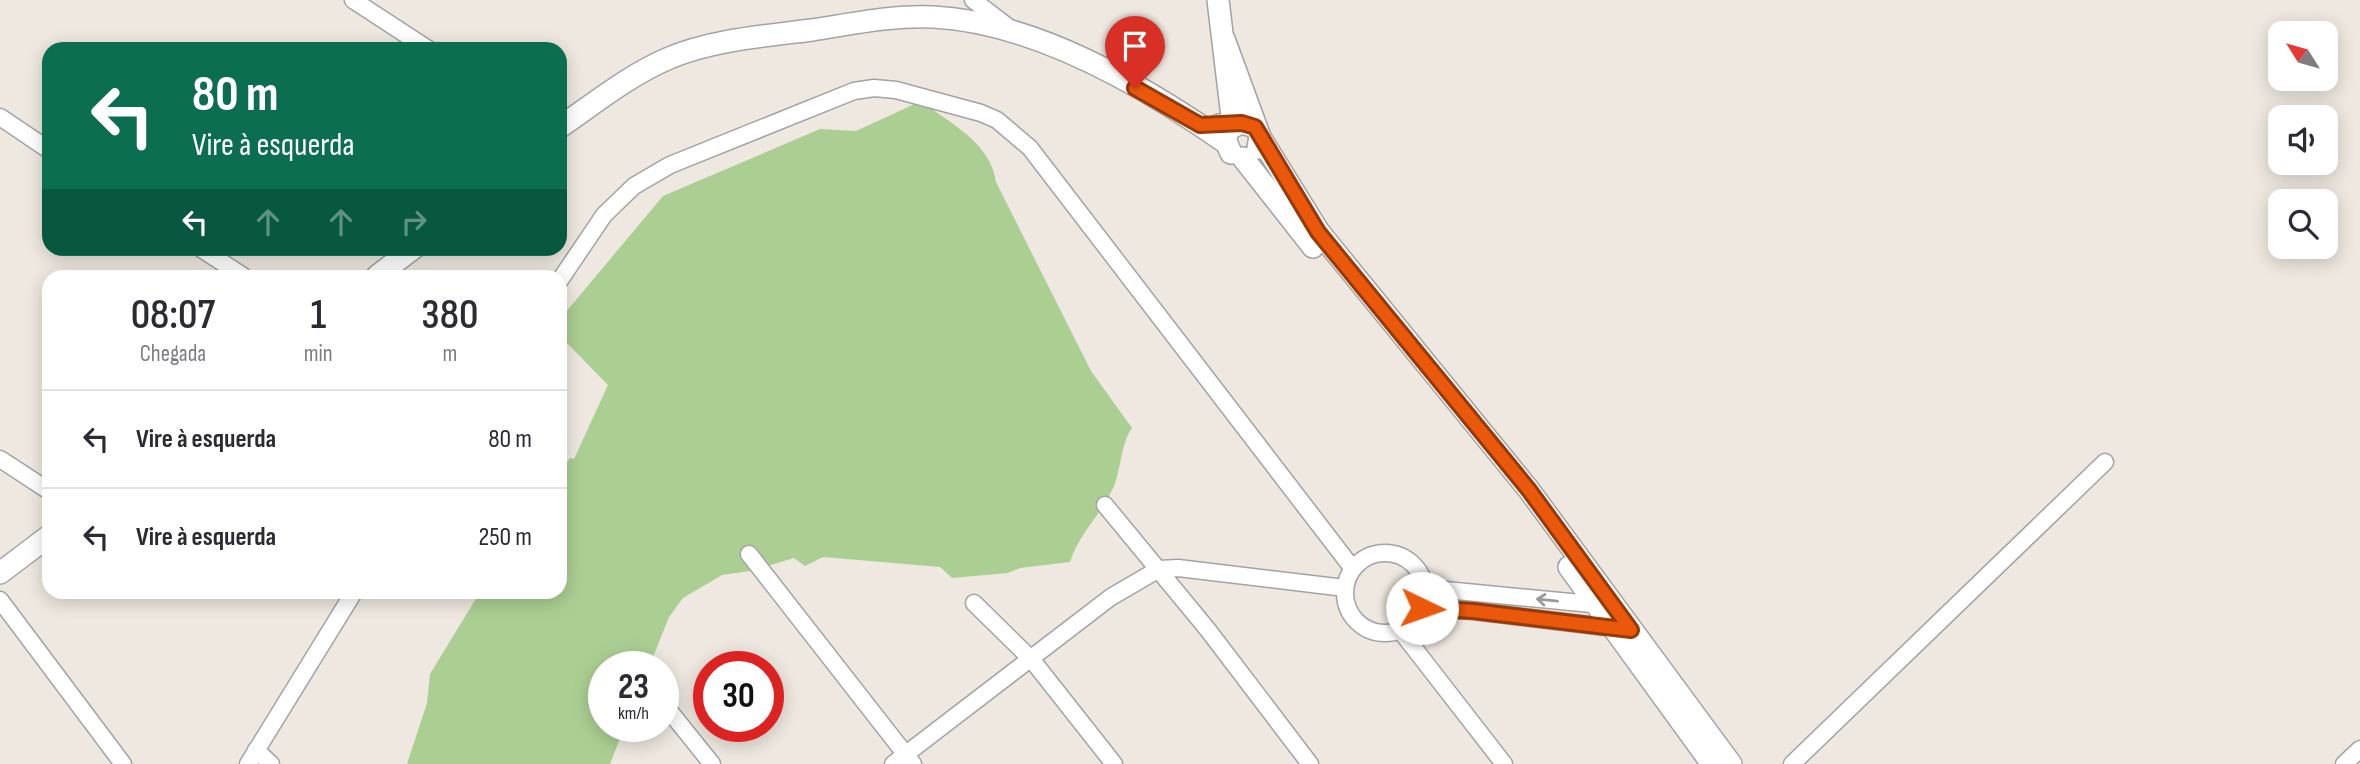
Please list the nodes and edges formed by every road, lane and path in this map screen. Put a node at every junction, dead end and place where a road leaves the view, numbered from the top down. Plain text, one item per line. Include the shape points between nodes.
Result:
1 (354, 0) edge
2 (973, 0) edge
3 (1218, 0) edge
4 (1013, 30) junction
5 (1224, 39) junction
6 (417, 42) edge
7 (0, 117) edge
8 (567, 122) edge
9 (1257, 132) junction
10 (1229, 134) junction
11 (42, 145) edge
12 (1243, 158) junction
13 (212, 256) edge
14 (403, 256) edge
15 (234, 270) edge
16 (385, 270) edge
17 (567, 270) edge
18 (0, 459) edge
19 (2105, 462) dead end
20 (42, 486) edge
21 (1105, 505) dead end
22 (42, 541) edge
23 (749, 554) dead end
24 (1159, 569) junction
25 (1353, 569) junction
26 (0, 573) edge
27 (1345, 588) junction
28 (1425, 588) junction
29 (1476, 592) junction
30 (350, 599) edge
31 (0, 600) edge
32 (974, 603) dead end
33 (1605, 606) junction
34 (1422, 608) junction
35 (1473, 611) junction
36 (1621, 629) junction
37 (1401, 631) junction
38 (1032, 660) junction
39 (679, 723) edge
40 (2360, 749) edge
41 (252, 757) edge
42 (904, 761) edge
43 (123, 764) edge
44 (271, 764) edge
45 (712, 764) edge
46 (1114, 764) edge
47 (1310, 764) edge
48 (1504, 764) edge
49 (1712, 764) edge
50 (1731, 764) edge
51 (1792, 764) edge
52 (2344, 764) edge

1 - 6 street
2 - 4 street
3 - 5 street
4 - 8 street via 953,18 907,17 691,51 638,73
4 - 10 street via 1086,60 1200,125
5 - 9 street
5 - 10 street
7 - 11 street
9 - 10 street via 1246,123
9 - 12 street via 1256,151
9 - 33 street via 1318,232 1529,490
10 - 12 street via 1232,154
12 - 33 street
13 - 15 street
14 - 16 street
17 - 25 street via 604,215 634,186 670,165 824,101 874,88 981,113 997,120 1030,148
18 - 20 street
19 - 51 street
21 - 24 street
22 - 26 street
23 - 42 street
24 - 27 street
24 - 38 street via 1111,597
24 - 47 street
25 - 27 street
25 - 28 street via 1380,553 1401,556 1417,569
27 - 37 street via 1348,609 1361,625 1380,633
28 - 29 street
28 - 34 street
33 -> 29 street
29 - 35 street
30 - 41 street
31 - 43 street
32 - 38 street
33 - 36 street
34 - 35 street
34 - 37 street
35 - 36 street
36 - 49 street
36 - 50 street
37 - 48 street
38 - 42 street
38 - 46 street
39 - 45 street
40 - 52 street
41 - 44 street

